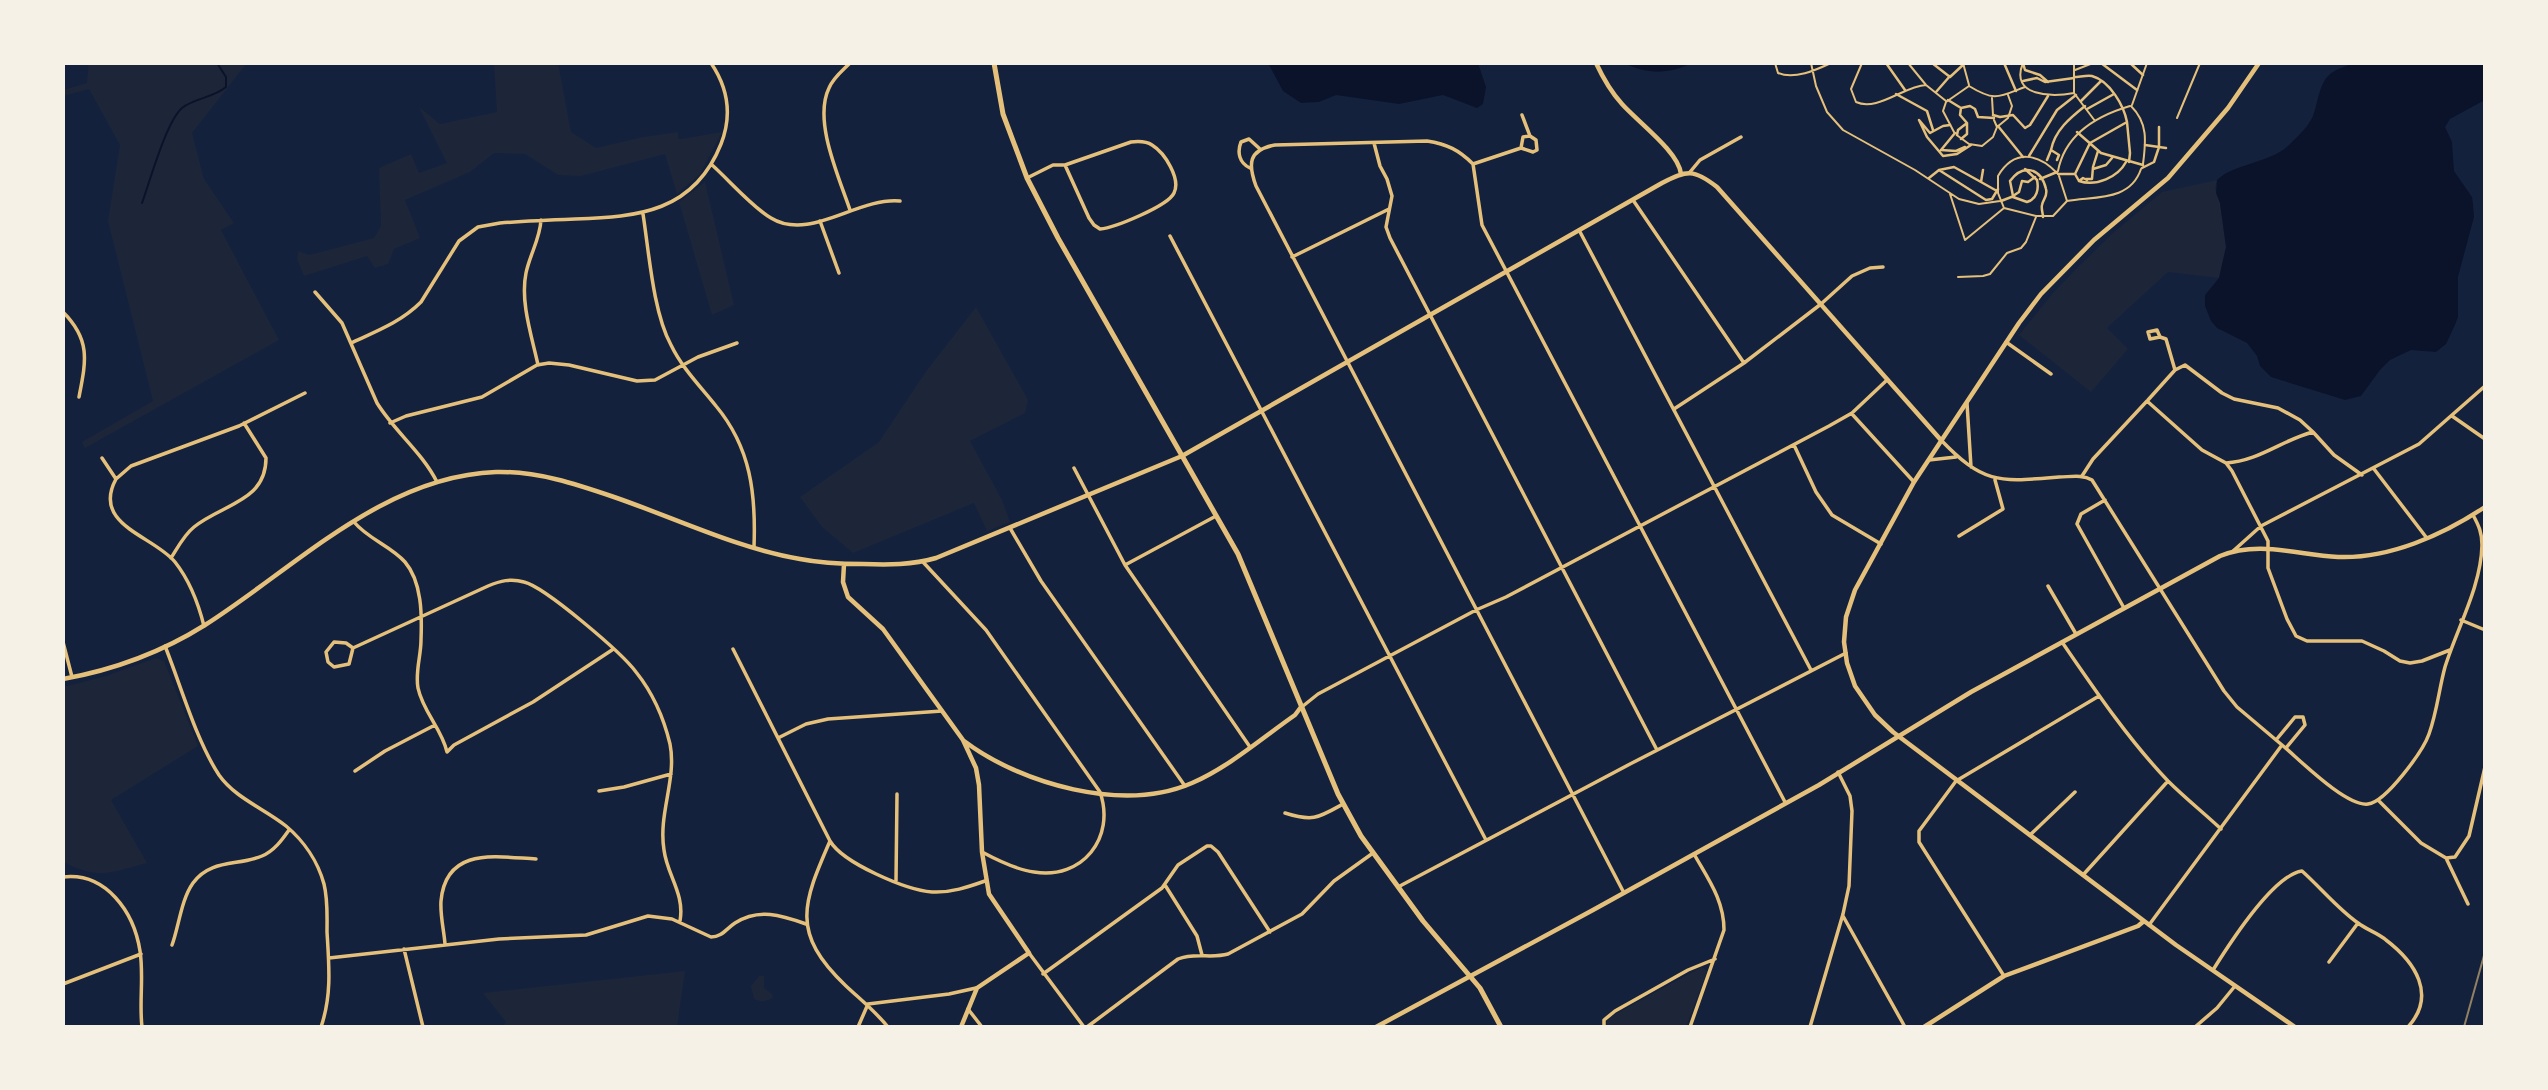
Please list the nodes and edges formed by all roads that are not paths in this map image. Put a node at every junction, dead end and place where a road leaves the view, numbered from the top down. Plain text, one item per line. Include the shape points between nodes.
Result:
1 (711, 63) edge
2 (850, 63) edge
3 (994, 63) edge
4 (1596, 63) edge
5 (1775, 63) edge
6 (1811, 63) edge
7 (1831, 63) edge
8 (1862, 63) edge
9 (1886, 63) edge
10 (1908, 63) edge
11 (1932, 63) edge
12 (1964, 63) edge
13 (2004, 63) edge
14 (2023, 63) edge
15 (2074, 63) edge
16 (2093, 63) edge
17 (2101, 63) edge
18 (2130, 63) edge
19 (2147, 63) edge
20 (2200, 63) edge
21 (2259, 63) edge
22 (1812, 71) junction
23 (2074, 71) junction
24 (2143, 75) junction
25 (1950, 77) junction
26 (2074, 77) junction
27 (2023, 82) junction
28 (2048, 82) junction
29 (2101, 82) junction
30 (1926, 85) junction
31 (1969, 86) junction
32 (2026, 87) junction
33 (1905, 90) junction
34 (2017, 90) junction
35 (2137, 90) junction
36 (1936, 92) junction
37 (1896, 94) junction
38 (2075, 94) junction
39 (2113, 94) junction
40 (2008, 95) junction
41 (2048, 96) junction
42 (1993, 98) junction
43 (1947, 101) junction
44 (2081, 101) junction
45 (2131, 106) junction
46 (2086, 107) junction
47 (1961, 108) junction
48 (2124, 108) junction
49 (1522, 115) dead end
50 (2009, 115) junction
51 (1994, 116) junction
52 (2177, 118) dead end
53 (2095, 121) junction
54 (2127, 122) junction
55 (1967, 123) junction
56 (1950, 125) junction
57 (1998, 127) junction
58 (2159, 127) dead end
59 (1934, 131) junction
60 (2077, 132) junction
61 (1956, 134) junction
62 (1530, 136) junction
63 (1741, 137) dead end
64 (1961, 139) junction
65 (1374, 143) junction
66 (2090, 143) junction
67 (1971, 144) junction
68 (2145, 145) junction
69 (2159, 147) junction
70 (1521, 148) junction
71 (2166, 148) dead end
72 (1260, 149) junction
73 (2052, 150) junction
74 (2098, 151) junction
75 (2029, 156) junction
76 (2023, 157) junction
77 (2112, 158) junction
78 (2046, 160) junction
79 (2059, 160) junction
80 (2127, 162) junction
81 (711, 164) junction
82 (1473, 164) junction
83 (1065, 165) junction
84 (1250, 167) junction
85 (2142, 167) junction
86 (2025, 169) junction
87 (2093, 169) junction
88 (1939, 170) junction
89 (1983, 170) dead end
90 (1690, 172) junction
91 (2057, 173) junction
92 (1681, 174) junction
93 (2075, 174) junction
94 (2035, 177) junction
95 (1027, 178) junction
96 (1929, 178) junction
97 (2040, 179) junction
98 (2087, 181) junction
99 (1981, 182) junction
100 (1997, 190) junction
101 (2020, 192) junction
102 (1949, 194) junction
103 (2013, 197) junction
104 (1633, 200) junction
105 (900, 201) dead end
106 (2001, 201) junction
107 (2067, 201) junction
108 (2004, 208) junction
109 (1389, 209) junction
110 (850, 210) junction
111 (643, 213) junction
112 (2036, 216) junction
113 (2043, 217) junction
114 (541, 220) junction
115 (820, 221) junction
116 (1579, 230) junction
117 (1170, 236) dead end
118 (1292, 257) junction
119 (1883, 267) dead end
120 (1506, 271) junction
121 (839, 273) dead end
122 (1958, 276) dead end
123 (315, 292) dead end
124 (1821, 304) junction
125 (63, 312) edge
126 (1430, 315) junction
127 (2160, 337) dead end
128 (2006, 342) junction
129 (351, 343) junction
130 (737, 343) dead end
131 (1347, 362) junction
132 (1744, 363) junction
133 (538, 365) junction
134 (683, 365) junction
135 (2175, 370) junction
136 (2051, 374) dead end
137 (1888, 379) junction
138 (2485, 386) edge
139 (305, 393) dead end
140 (79, 397) dead end
141 (2147, 401) junction
142 (1967, 402) junction
143 (1262, 410) junction
144 (1674, 410) junction
145 (1852, 413) junction
146 (2452, 416) junction
147 (244, 423) junction
148 (390, 423) junction
149 (2313, 432) junction
150 (1940, 439) junction
151 (2485, 439) edge
152 (1794, 444) junction
153 (1182, 456) junction
154 (1958, 457) junction
155 (103, 458) dead end
156 (1927, 461) junction
157 (2226, 463) junction
158 (1971, 467) junction
159 (1074, 468) dead end
160 (2374, 469) junction
161 (2362, 475) junction
162 (2082, 477) junction
163 (116, 479) junction
164 (1995, 479) junction
165 (438, 482) junction
166 (1914, 482) junction
167 (1715, 486) junction
168 (1086, 495) junction
169 (2105, 500) junction
170 (2485, 508) edge
171 (2473, 515) junction
172 (1217, 516) junction
173 (354, 522) junction
174 (1640, 526) junction
175 (2261, 526) junction
176 (1010, 528) junction
177 (1959, 536) dead end
178 (2426, 537) junction
179 (1881, 544) junction
180 (754, 548) junction
181 (2269, 549) junction
182 (2232, 552) junction
183 (171, 558) junction
184 (923, 562) junction
185 (844, 564) junction
186 (1125, 565) junction
187 (1562, 567) junction
188 (2048, 586) dead end
189 (2160, 588) junction
190 (2124, 608) junction
191 (1476, 610) junction
192 (420, 617) junction
193 (2461, 620) junction
194 (204, 625) junction
195 (2485, 631) edge
196 (2076, 634) junction
197 (63, 642) edge
198 (2062, 642) junction
199 (165, 646) junction
200 (353, 649) junction
201 (613, 649) junction
202 (733, 649) dead end
203 (2450, 650) junction
204 (1846, 653) junction
205 (1391, 657) junction
206 (1811, 670) junction
207 (72, 677) junction
208 (63, 679) edge
209 (2099, 696) junction
210 (1301, 707) junction
211 (1736, 709) junction
212 (942, 711) junction
213 (436, 725) junction
214 (1898, 736) junction
215 (778, 738) junction
216 (964, 740) junction
217 (2276, 740) junction
218 (2284, 746) junction
219 (1250, 747) junction
220 (1657, 750) junction
221 (2485, 767) edge
222 (355, 771) dead end
223 (1838, 772) junction
224 (671, 775) junction
225 (1956, 781) junction
226 (2168, 781) junction
227 (1185, 786) junction
228 (599, 791) dead end
229 (1100, 792) junction
230 (2075, 792) dead end
231 (897, 794) dead end
232 (1573, 794) junction
233 (2379, 801) junction
234 (1785, 802) junction
235 (1343, 804) junction
236 (1285, 813) dead end
237 (290, 829) junction
238 (2221, 829) junction
239 (2030, 835) junction
240 (1486, 840) junction
241 (830, 841) junction
242 (982, 852) junction
243 (1373, 853) junction
244 (1693, 853) junction
245 (2446, 858) junction
246 (536, 859) dead end
247 (2083, 875) junction
248 (63, 877) edge
249 (897, 881) junction
250 (985, 881) junction
251 (1165, 885) junction
252 (1398, 887) junction
253 (1624, 893) junction
254 (2468, 904) dead end
255 (1843, 916) junction
256 (2144, 920) junction
257 (680, 921) junction
258 (806, 923) junction
259 (2358, 923) junction
260 (2149, 925) junction
261 (1270, 932) junction
262 (445, 944) junction
263 (172, 945) dead end
264 (404, 950) junction
265 (1029, 953) junction
266 (141, 954) junction
267 (1202, 955) junction
268 (329, 958) junction
269 (1715, 959) junction
270 (2329, 962) dead end
271 (2213, 970) junction
272 (1043, 974) junction
273 (1471, 976) junction
274 (2004, 976) junction
275 (63, 984) edge
276 (2235, 986) junction
277 (977, 988) junction
278 (868, 1004) junction
279 (968, 1009) junction
280 (142, 1027) edge
281 (321, 1027) edge
282 (423, 1027) edge
283 (858, 1027) edge
284 (888, 1027) edge
285 (961, 1027) edge
286 (982, 1027) edge
287 (1085, 1027) edge
288 (1377, 1027) edge
289 (1502, 1027) edge
290 (1604, 1027) edge
291 (1690, 1027) edge
292 (1810, 1027) edge
293 (1905, 1027) edge
294 (1924, 1027) edge
295 (2195, 1027) edge
296 (2295, 1027) edge
297 (2408, 1027) edge

1 - 81 street via 724,89 727,119
2 - 110 street via 829,88 824,116
3 - 95 highway via 1003,114
4 - 92 street via 1622,104 1677,159
5 - 22 lane via 1778,73 1786,76
6 - 22 lane
7 - 22 lane
8 - 37 lane via 1851,89 1856,102 1867,104
9 - 33 street
10 - 30 lane
11 - 25 street
12 - 25 street
12 - 31 lane
13 - 34 street
14 - 27 lane
14 - 28 street via 2025,70
15 - 23 lane
16 - 23 lane
17 - 35 street
18 - 24 street
19 - 24 lane
20 - 52 lane
21 - 128 street via 2176,169 2081,252 2041,294
22 - 96 lane via 1828,112 1843,131
23 - 26 lane
24 - 35 lane
25 - 36 street
26 - 28 street
26 - 29 street via 2092,76
26 - 38 lane
27 - 28 street via 2037,78
27 - 32 lane
29 - 39 street
29 - 44 street
30 - 33 lane
30 - 36 lane
31 - 42 lane
31 - 43 lane
32 - 34 lane
32 - 41 lane
33 - 37 lane
34 - 40 lane
35 - 45 lane
36 - 43 lane
37 - 59 street via 1927,111
38 - 41 lane
38 - 44 lane
38 - 75 street via 2057,110
39 - 46 street
39 - 48 street
40 - 42 lane
40 - 50 lane
41 - 50 street via 2025,128
42 - 51 lane
43 - 47 street
43 - 56 lane via 1943,111
44 - 46 lane
45 - 48 lane
45 - 68 lane via 2142,119
46 - 53 lane
46 - 73 street via 2058,131
47 - 51 street via 1970,106 1978,117
47 - 55 street via 1960,115
48 - 53 lane
48 - 54 street
49 - 62 street
50 - 51 street
50 - 57 lane
51 - 57 lane
53 - 60 lane
54 - 66 street
54 - 80 street
55 - 61 street
55 - 64 street via 1967,134
56 - 59 street
56 - 61 lane
57 - 67 lane via 1989,142
57 - 76 street
58 - 69 street
59 - 67 street via 1927,132 1919,120 1927,137 1943,156 1957,154
60 - 66 street
60 - 79 lane
61 - 64 lane
61 - 67 street via 1941,150 1955,151
62 - 70 street via 1523,136
62 - 70 street via 1536,140 1537,150
63 - 90 street via 1700,160
64 - 67 lane
65 - 72 street
65 - 82 street via 1444,143
65 - 109 street via 1390,189
66 - 74 street
66 - 93 street
68 - 69 street
68 - 85 lane
69 - 71 street
69 - 85 street via 2154,162
70 - 82 street
72 - 84 street
72 - 84 street via 1249,139 1241,142 1240,158
73 - 78 street
73 - 79 street
74 - 77 street
74 - 87 street
75 - 76 lane
75 - 78 lane
76 - 100 lane via 2001,171
77 - 80 street
77 - 87 street
78 - 79 lane
78 - 91 lane
79 - 91 lane
80 - 85 street
80 - 98 street via 2111,178
81 - 111 street via 680,197
81 - 115 street via 771,219 792,226
82 - 120 street via 1482,225
83 - 83 street via 1131,142 1146,143 1165,159 1175,189 1169,200 1157,207 1100,229 1089,218
83 - 95 street
84 - 118 street
85 - 107 lane via 2136,179 2113,195
86 - 94 street
86 - 97 street via 2037,172
86 - 101 street via 2010,181 2013,196
87 - 98 street
88 - 96 street
88 - 99 street via 1954,167
88 - 100 street via 1986,200
89 - 99 street
90 - 92 street
90 - 124 street via 1717,187
91 - 93 street
91 - 97 street
91 - 107 lane
92 - 104 street
93 - 98 street via 2079,181
94 - 101 street via 2020,182
94 - 103 street via 2035,198 2027,202
95 - 153 highway
96 - 102 lane
97 - 113 street via 2046,190
99 - 100 street
100 - 106 lane
101 - 103 street
102 - 106 lane via 1979,204
102 - 108 lane via 1965,240
103 - 106 street
104 - 116 street
104 - 132 street
105 - 110 street via 872,202
106 - 108 lane
107 - 113 lane via 2057,214
108 - 112 lane
109 - 118 street
109 - 126 street via 1386,227 1390,238
110 - 115 street
111 - 114 street
111 - 134 street via 664,327
112 - 113 lane
112 - 122 lane via 2026,242 2007,253 1990,274
114 - 129 street via 487,225 470,232 459,241 415,308
114 - 133 street via 526,281
115 - 121 street
116 - 120 street
116 - 144 street
117 - 143 street
118 - 131 street
119 - 124 street via 1852,275
120 - 126 street
120 - 174 street
123 - 129 street via 339,318
124 - 132 street
124 - 137 street
125 - 140 street via 85,348
126 - 131 street
126 - 187 street
127 - 135 street via 2168,344
128 - 136 street
128 - 142 street
129 - 148 street
130 - 134 street
131 - 143 street
131 - 191 street
132 - 144 street
133 - 134 street via 569,365 645,381 664,377
133 - 148 street via 482,397
134 - 180 street via 741,443 754,498
135 - 141 street
135 - 149 street via 2190,367 2222,393 2278,408
137 - 145 street
137 - 150 street
138 - 146 street
139 - 147 street
141 - 157 street via 2202,450
141 - 162 street via 2092,459
142 - 150 street
142 - 158 street
143 - 153 street
143 - 205 street
144 - 167 street
145 - 152 street
145 - 166 street
146 - 151 street
146 - 160 street via 2420,444
147 - 163 street via 131,466
147 - 183 street via 266,458 262,482 246,498 195,526
148 - 165 street
149 - 157 street via 2260,456
149 - 161 street
150 - 154 street
150 - 156 street
152 - 167 street
152 - 179 street via 1832,515
153 - 168 street
153 - 172 highway
154 - 156 street
154 - 158 street
155 - 163 street
156 - 166 street
157 - 175 street
158 - 164 street
159 - 168 street
160 - 161 street
160 - 178 street
161 - 175 street
162 - 164 street
162 - 169 street via 2093,481
163 - 183 street via 111,498 121,523
164 - 177 street via 2003,508
165 - 173 street
165 - 180 street via 498,472 553,478
166 - 179 street
167 - 174 street
167 - 206 street
168 - 176 street
168 - 186 street
169 - 189 street
169 - 190 street via 2081,514 2077,524
170 - 171 street
171 - 178 street
171 - 193 street via 2481,530 2482,547
172 - 186 street
172 - 210 highway via 1247,573
173 - 192 street via 405,562 417,584
173 - 194 street
174 - 187 street
174 - 211 street
175 - 181 street
175 - 182 street
176 - 184 street
176 - 227 street via 1041,581
178 - 181 street via 2390,552 2359,556
179 - 204 street via 1850,602
180 - 185 street
181 - 182 street
181 - 203 street via 2267,568 2299,638 2362,641 2410,663
182 - 189 street
183 - 194 street via 193,590
184 - 185 street
184 - 229 street via 986,630
185 - 212 street via 848,597 883,629
186 - 219 street
187 - 191 street
187 - 220 street
188 - 196 street
189 - 190 street
189 - 217 street via 2224,691
190 - 196 street
191 - 205 street
191 - 232 street
192 - 200 street
192 - 201 street via 500,581 523,581 545,592
192 - 213 street via 418,687
193 - 195 street
193 - 203 street
194 - 199 street
196 - 198 street
197 - 207 street
198 - 209 street
198 - 214 street
199 - 207 street via 124,664
199 - 237 street via 219,776
200 - 200 street via 334,642 326,652 328,662 334,667 349,664
201 - 213 street via 447,752
201 - 224 street via 636,671 651,695 669,741
202 - 215 street
203 - 233 street via 2428,736
204 - 206 street
204 - 214 street via 1864,701
205 - 210 street
205 - 240 street
206 - 211 street
207 - 208 street
209 - 225 street
209 - 226 street
210 - 219 street
210 - 235 highway
211 - 220 street
211 - 234 street
212 - 215 street via 828,719
212 - 216 street
213 - 222 street
214 - 223 street
214 - 225 street
215 - 241 street
216 - 229 street via 985,757 1017,772
216 - 242 street via 979,785
217 - 218 street
217 - 218 street via 2295,717 2303,717 2305,725
218 - 233 street via 2356,803
218 - 238 street
219 - 227 street
220 - 232 street
221 - 245 street via 2469,836 2455,857
223 - 234 street
223 - 255 street via 1852,811 1850,877
224 - 228 street
224 - 257 street via 663,843 681,898
225 - 239 street
225 - 274 street via 1919,831 1919,842
226 - 238 street
226 - 247 street
227 - 229 street via 1144,794
229 - 242 street via 1105,806 1100,841 1069,868 1036,873
230 - 239 street
231 - 249 street
232 - 240 street
232 - 253 street
233 - 245 street via 2421,843
234 - 244 street
235 - 236 street via 1312,819
235 - 243 highway
237 - 263 street via 277,846 261,856 216,866 200,875 187,895
237 - 268 street via 309,851 324,884
238 - 260 street
239 - 247 street
240 - 252 street
241 - 249 street via 870,871
241 - 258 street via 811,886
242 - 250 street
243 - 252 highway
243 - 261 street via 1334,881 1306,911
244 - 253 street
244 - 269 street via 1724,913
245 - 254 street
246 - 262 street via 478,857 451,873 441,898
247 - 256 street
248 - 266 street via 84,877 115,895
249 - 250 street via 930,892 953,891
250 - 265 street via 994,904
251 - 261 street via 1178,864 1209,846 1218,852
251 - 267 street via 1195,931
251 - 272 street
252 - 273 highway via 1439,943
253 - 273 street
255 - 292 street
255 - 293 street
256 - 260 street
256 - 274 street
257 - 258 street via 711,937 759,914
257 - 262 street via 648,916 586,935
258 - 278 street via 833,974
259 - 270 street
259 - 271 street via 2305,873 2297,872 2253,912
259 - 297 street via 2400,952 2418,979 2421,1008
260 - 271 street
261 - 267 street via 1228,954
262 - 264 street
264 - 268 street
264 - 282 street
265 - 272 street
265 - 277 street
266 - 275 street
266 - 280 street
267 - 287 street via 1174,961
268 - 281 street via 329,996
269 - 290 street via 1615,1011 1604,1020
269 - 291 street
271 - 276 street
272 - 287 street
273 - 288 street
273 - 289 highway
274 - 294 street
276 - 295 street
276 - 296 street
277 - 278 street
277 - 279 street
278 - 283 street
278 - 284 street
279 - 285 street
279 - 286 street

